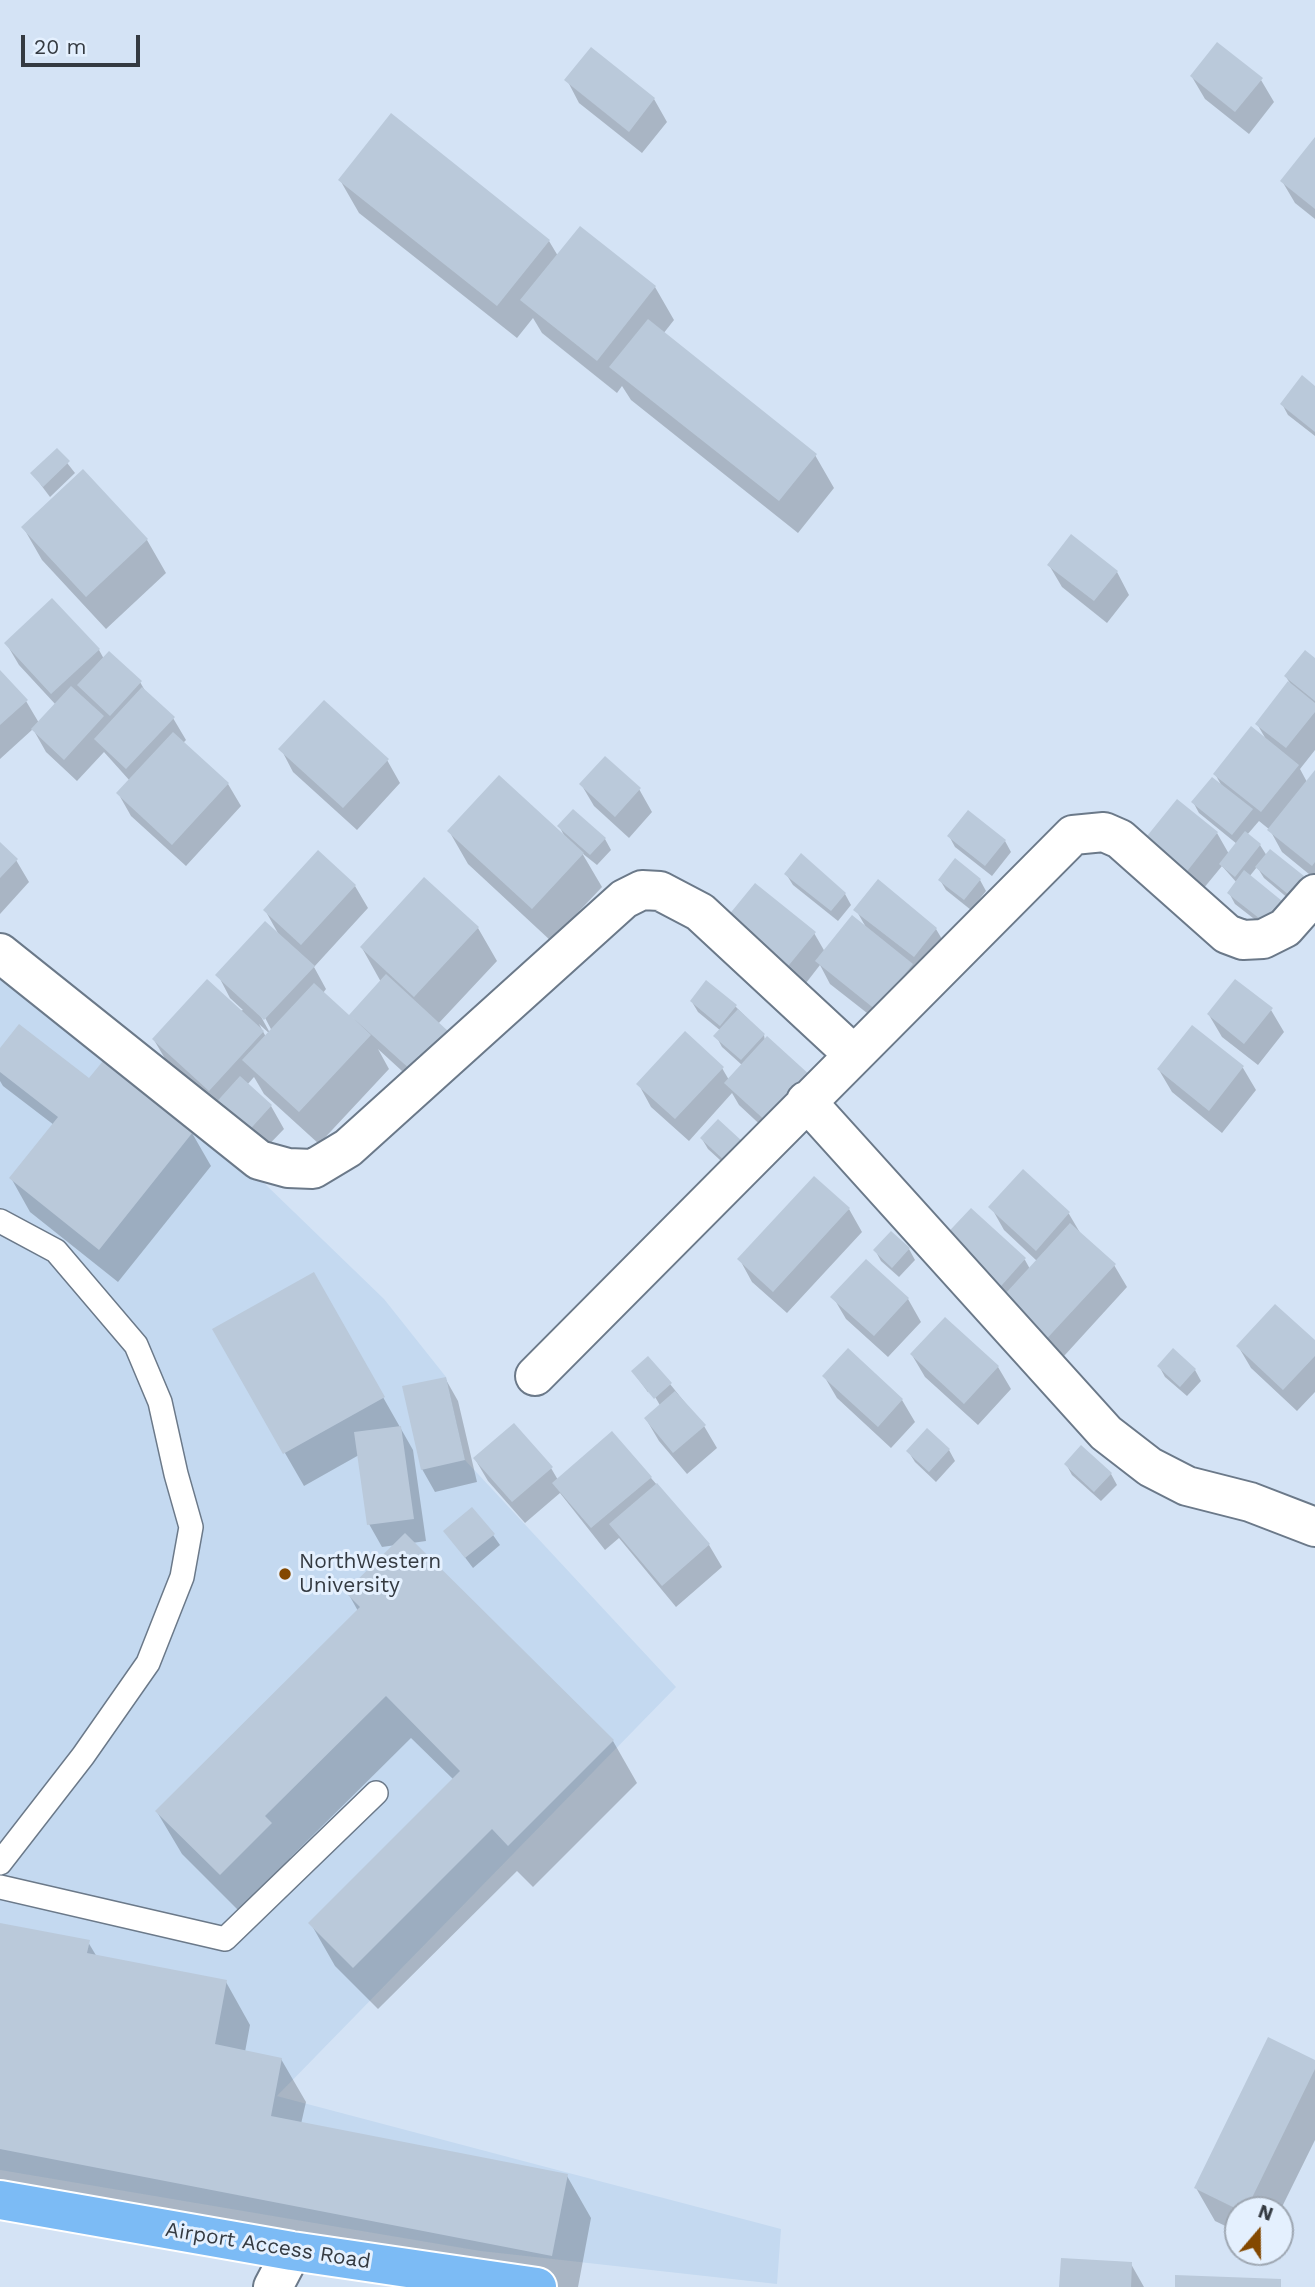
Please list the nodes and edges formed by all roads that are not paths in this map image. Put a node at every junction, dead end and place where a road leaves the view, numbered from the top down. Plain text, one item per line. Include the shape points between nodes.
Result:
1 (1315, 894) edge
2 (0, 953) edge
3 (853, 1054) junction
4 (806, 1101) junction
5 (0, 1222) edge
6 (536, 1376) dead end
7 (1315, 1527) edge
8 (376, 1793) dead end
9 (0, 1863) edge
10 (0, 1887) edge
11 (0, 2200) edge
12 (292, 2251) junction
13 (272, 2287) edge
14 (537, 2287) edge

1 - 3 street via 1285,928 1263,939 1242,940 1227,934 1120,839 1104,832 1073,835
2 - 3 street via 259,1160 288,1168 313,1169 348,1148 624,899 642,890 660,891 700,912
3 - 4 street
4 - 6 street
4 - 7 street via 1105,1433 1150,1467 1187,1486 1250,1502
5 - 9 lane via 56,1251 136,1345 160,1402 191,1527 182,1577 148,1663
8 - 10 lane via 225,1939
11 - 12 main road, Airport Access Road
12 - 13 street
12 - 14 main road, Airport Access Road

